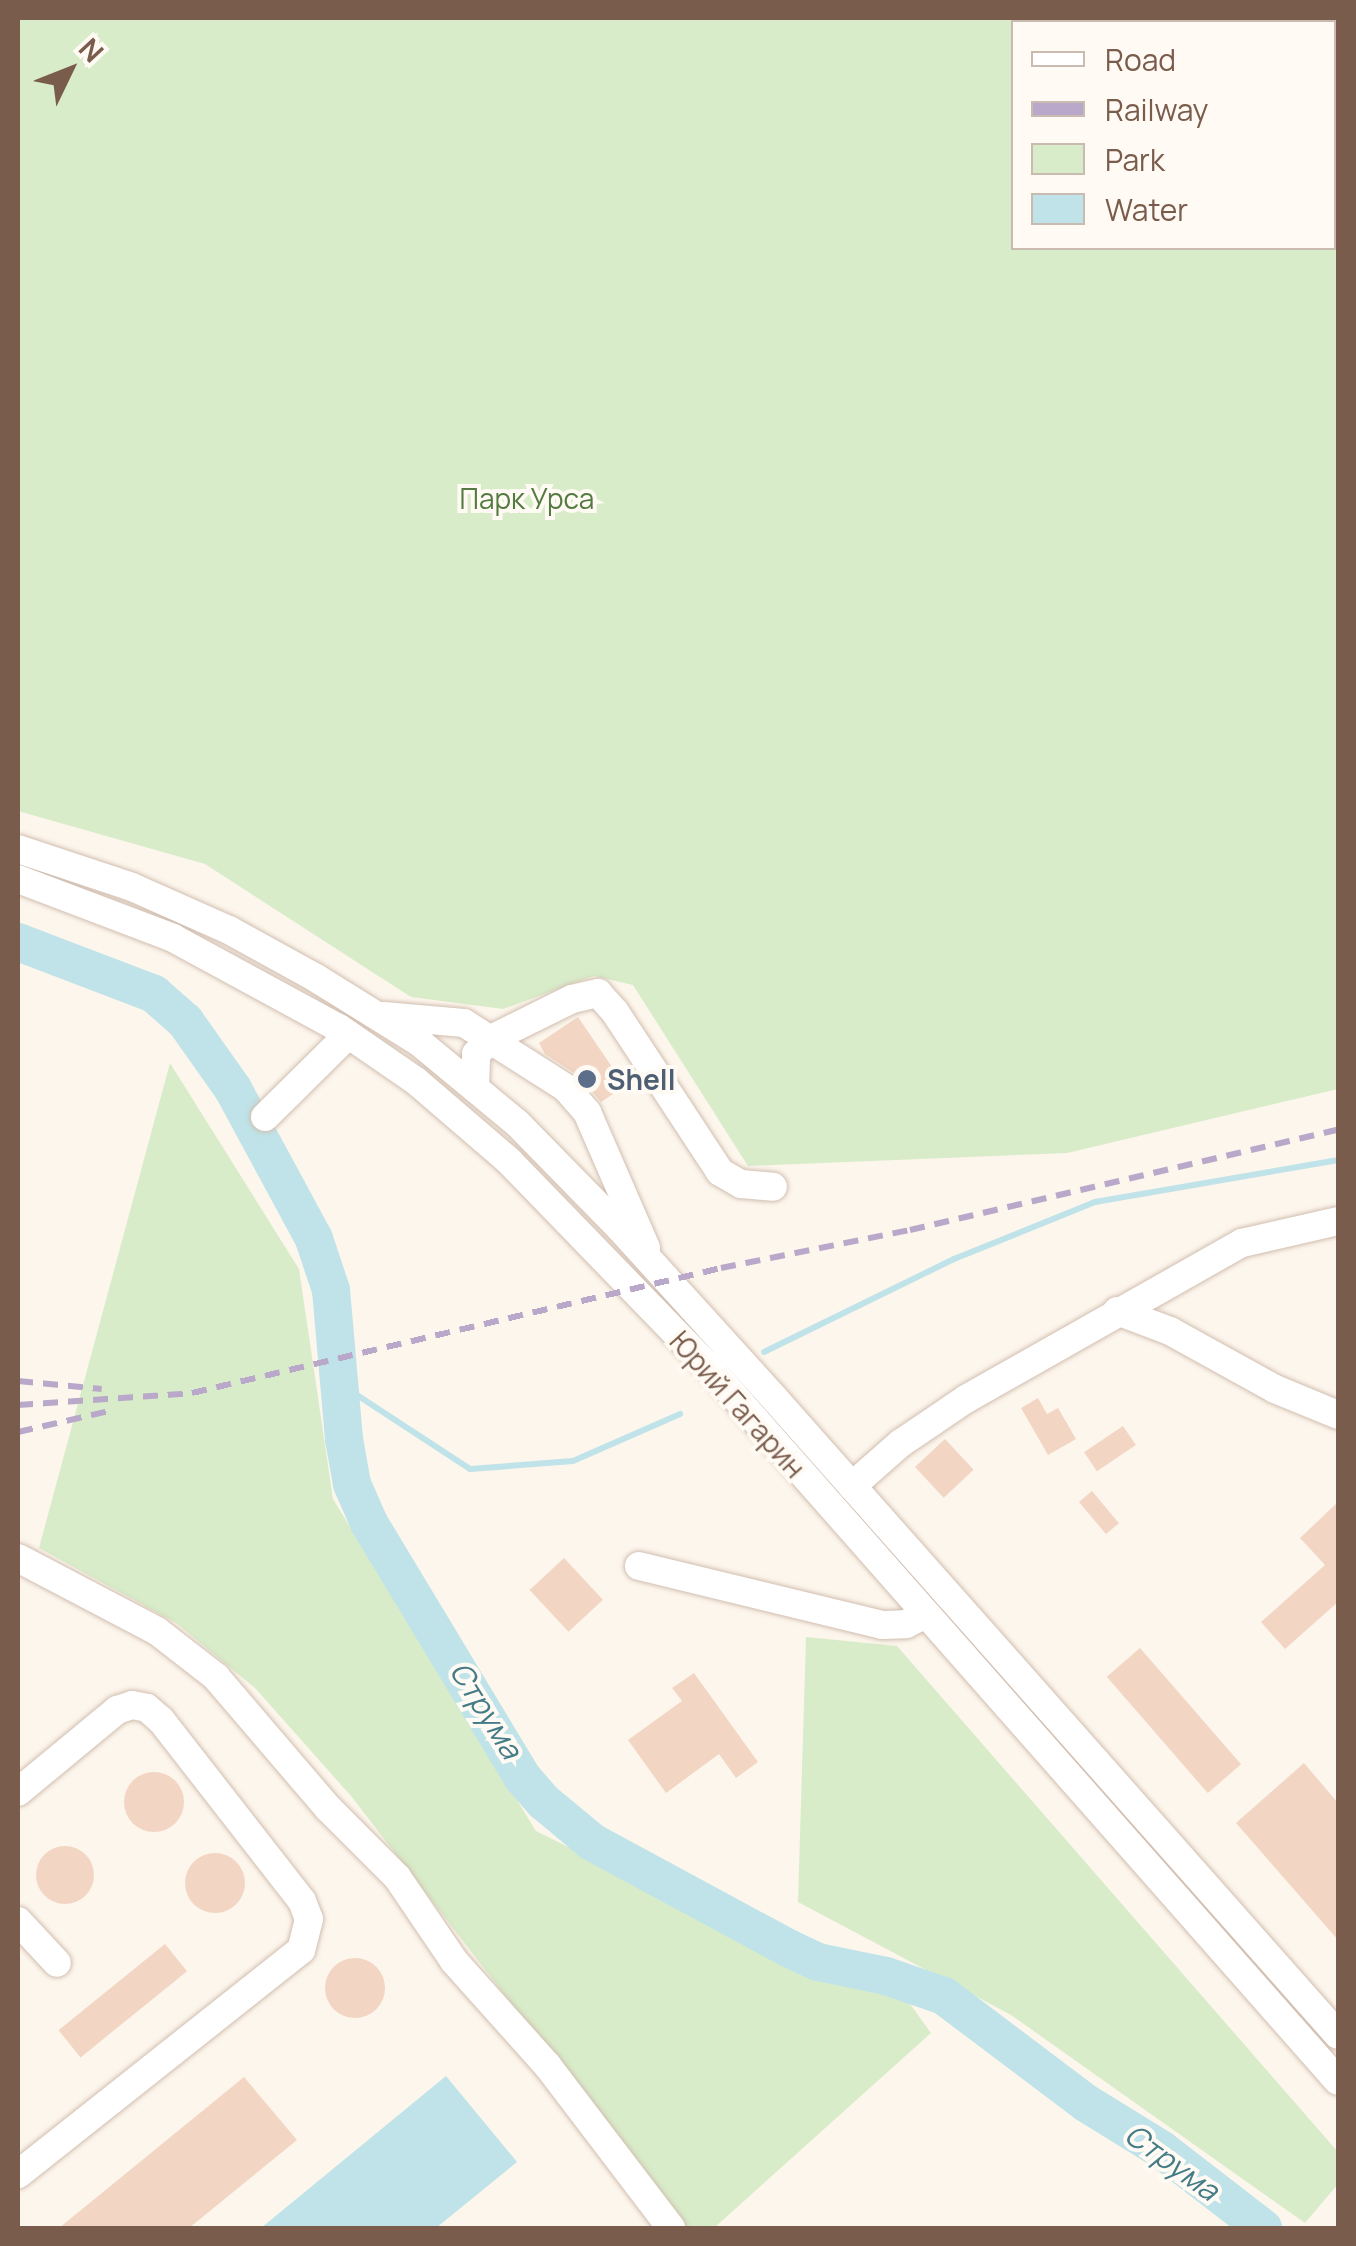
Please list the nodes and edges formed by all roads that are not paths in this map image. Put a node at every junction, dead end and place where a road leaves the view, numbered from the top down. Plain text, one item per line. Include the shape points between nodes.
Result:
1 (18, 850) edge
2 (18, 879) edge
3 (374, 1014) junction
4 (348, 1035) junction
5 (491, 1039) junction
6 (475, 1088) junction
7 (265, 1117) dead end
8 (773, 1187) dead end
9 (1338, 1221) edge
10 (652, 1263) junction
11 (1118, 1312) junction
12 (1338, 1416) edge
13 (852, 1486) junction
14 (18, 1558) edge
15 (638, 1566) dead end
16 (924, 1614) junction
17 (18, 1792) edge
18 (18, 1921) edge
19 (57, 1963) dead end
20 (1337, 2031) edge
21 (1312, 2050) junction
22 (1338, 2081) edge
23 (18, 2174) edge
24 (671, 2228) edge

1 - 3 street, Юрий Гагарин via 132,887 229,930
2 - 4 street, Юрий Гагарин via 173,938
3 - 5 street via 464,1023
3 - 6 street, Юрий Гагарин
4 - 7 street
4 - 16 street, Юрий Гагарин via 416,1081 587,1239 707,1365
5 - 6 street via 476,1054
5 - 8 street via 598,993 720,1172 741,1184
5 - 10 street via 566,1088 587,1112
6 - 10 street, Юрий Гагарин via 517,1122
9 - 11 street via 1242,1243
10 - 13 street, Юрий Гагарин
11 - 12 street via 1170,1331
11 - 13 street via 966,1399
13 - 20 street, Юрий Гагарин
14 - 24 street via 157,1631 216,1677 397,1877 454,1961 547,2065
15 - 16 street via 882,1624 906,1624
16 - 21 street, Юрий Гагарин
17 - 23 street via 117,1710 147,1708 302,1901 309,1919 301,1950
18 - 19 street
20 - 21 street
21 - 22 street, Юрий Гагарин

